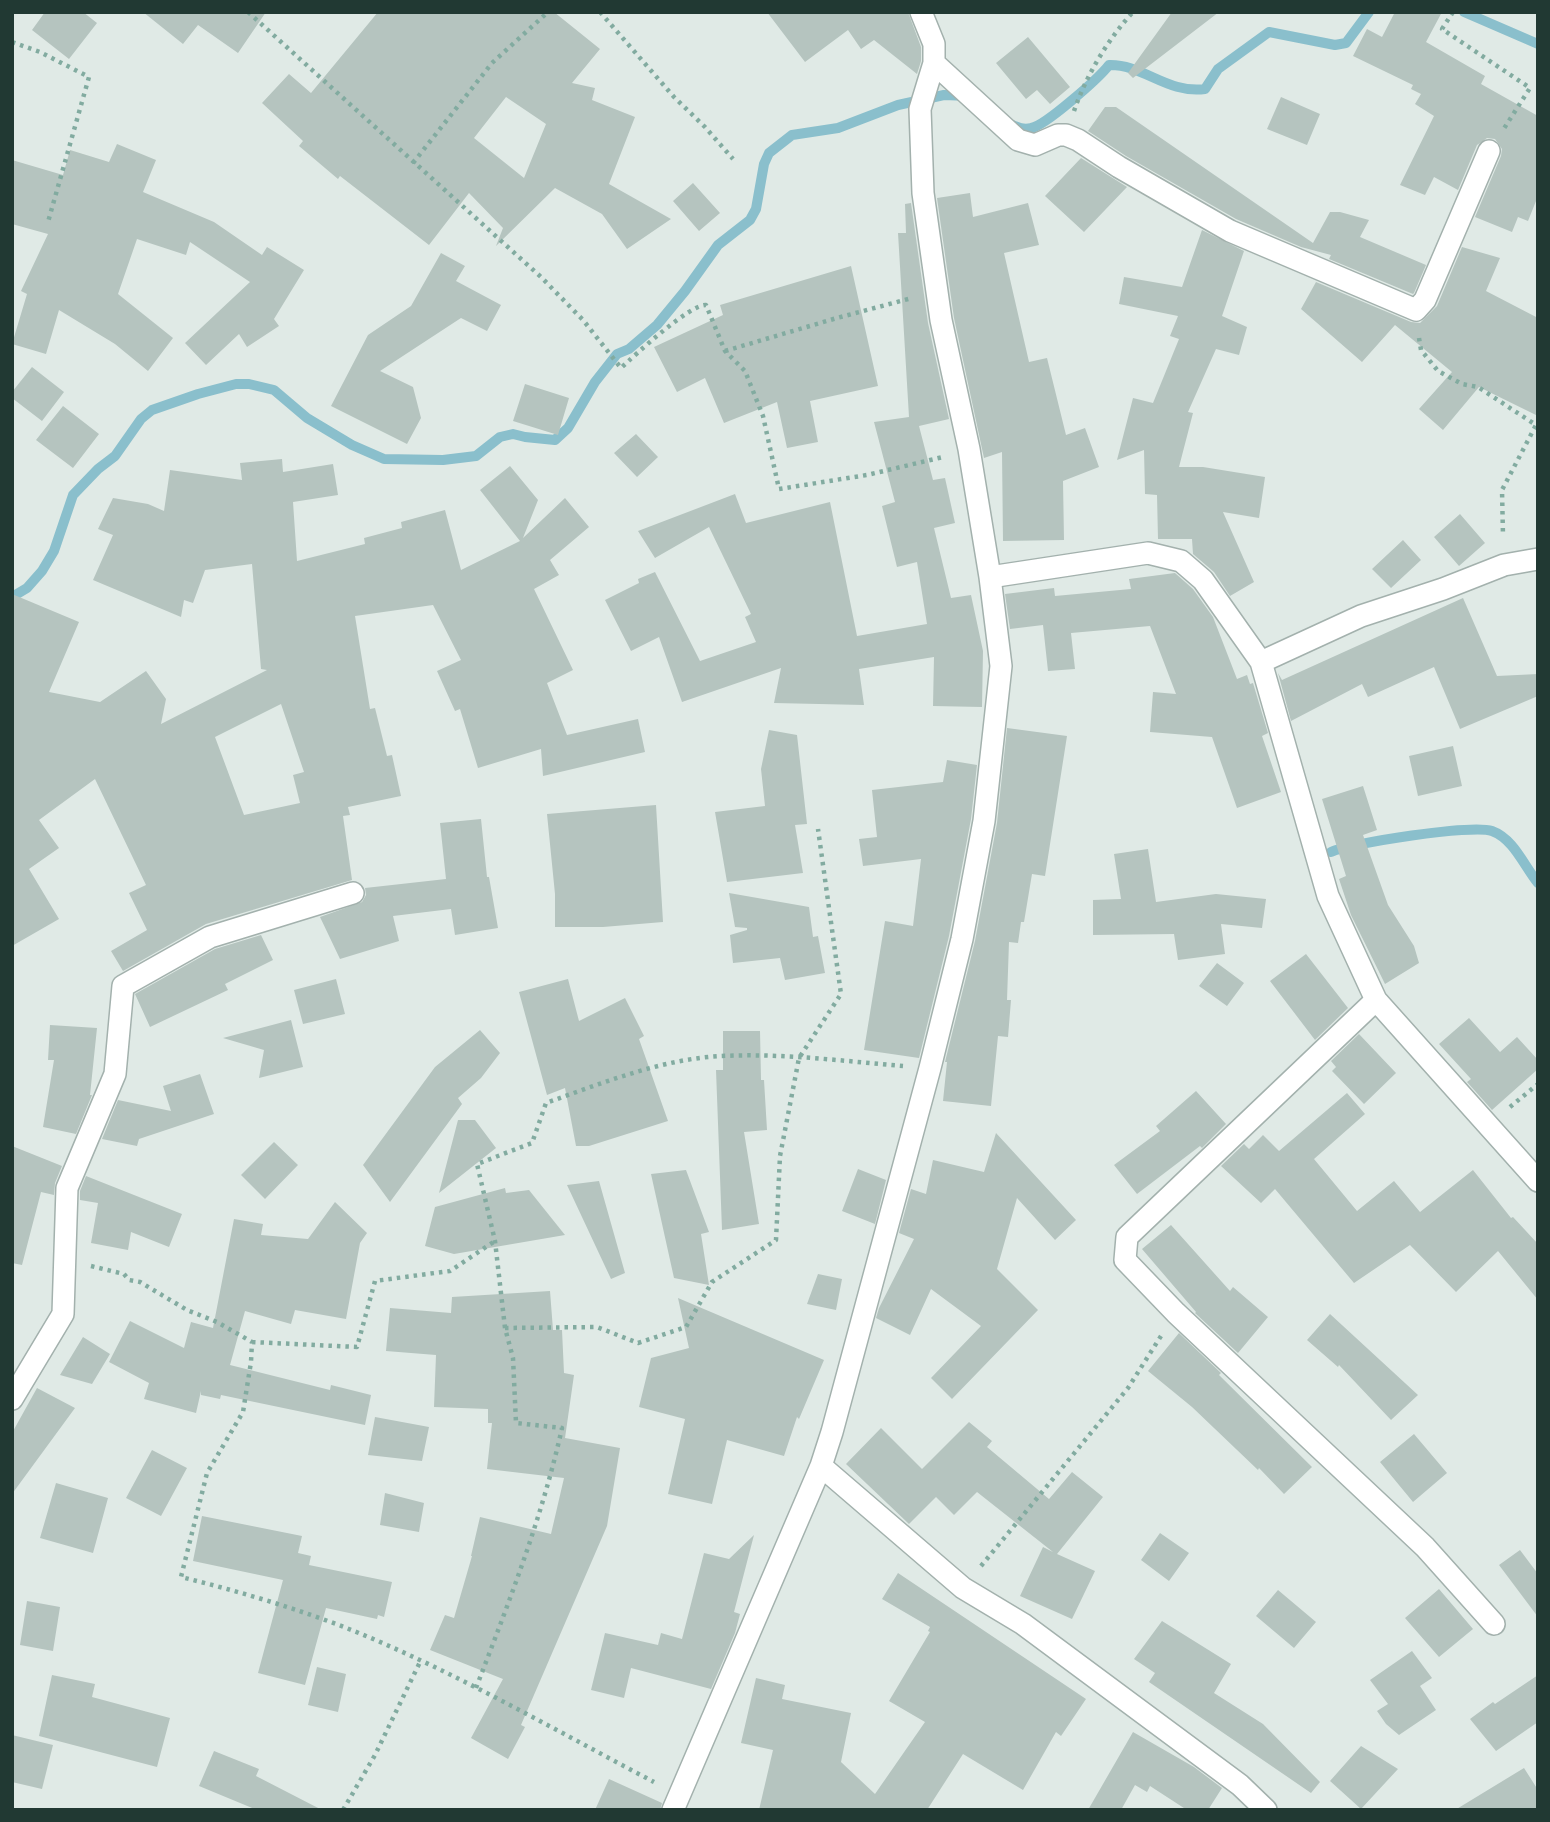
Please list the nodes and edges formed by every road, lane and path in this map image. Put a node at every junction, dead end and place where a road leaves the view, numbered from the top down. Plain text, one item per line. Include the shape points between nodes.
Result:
1 (248, 12) edge
2 (548, 12) edge
3 (600, 12) edge
4 (921, 12) edge
5 (1133, 12) edge
6 (1453, 12) edge
7 (12, 42) edge
8 (934, 63) junction
9 (1066, 135) junction
10 (1489, 151) joint
11 (733, 159) dead end
12 (413, 163) junction
13 (48, 222) dead end
14 (937, 293) junction
15 (1416, 310) junction
16 (726, 351) junction
17 (969, 449) junction
18 (1538, 559) edge
19 (1504, 565) junction
20 (990, 577) junction
21 (1261, 662) junction
22 (818, 830) dead end
23 (353, 893) dead end
24 (1376, 1000) junction
25 (799, 1058) junction
26 (930, 1068) junction
27 (1538, 1084) edge
28 (1487, 1125) junction
29 (1538, 1181) edge
30 (495, 1241) junction
31 (65, 1263) junction
32 (1176, 1313) junction
33 (505, 1328) junction
34 (252, 1342) junction
35 (12, 1399) edge
36 (821, 1466) junction
37 (963, 1588) junction
38 (1494, 1624) dead end
39 (420, 1662) junction
40 (476, 1688) junction
41 (676, 1803) edge
42 (343, 1810) edge
43 (1266, 1810) edge

1 - 12 path
2 - 12 path via 492,64
3 - 11 path
4 - 8 street via 934,44
5 - 9 path via 1117,30 1080,93
6 - 10 path via 1442,29 1530,88
7 - 13 path via 89,77
8 - 9 street via 1018,140 1035,145
8 - 14 street via 920,109 920,150
9 - 15 street via 1230,231
10 - 15 street via 1425,300
12 - 16 path via 541,276 621,368 702,304 709,309
14 - 16 path
14 - 17 street
15 - 19 path via 1421,350 1438,371 1478,387 1536,425 1503,491
16 - 17 path via 745,371 763,416 779,489 867,475
17 - 20 street
18 - 19 street
19 - 21 street via 1361,616
20 - 21 street via 1148,553 1181,561 1203,580
20 - 26 street via 1000,666 985,821
21 - 24 street via 1328,896
22 - 25 path via 841,995
23 - 31 street via 210,937 122,986 115,1074 67,1188
24 - 28 street
24 - 32 street via 1127,1237 1125,1260
25 - 26 path
25 - 30 path via 720,1056 683,1061 546,1102 532,1143 477,1164
25 - 33 path via 780,1156 776,1240 712,1282 686,1327 638,1343 597,1327
26 - 36 street
27 - 28 path
28 - 29 street
30 - 33 path
30 - 34 path via 450,1271 375,1281 357,1347
31 - 34 path via 124,1274
31 - 35 street via 63,1314
32 - 37 path via 1129,1388
32 - 38 street via 1424,1547
33 - 40 path via 513,1358 516,1423 562,1428 549,1485 516,1585
34 - 39 path via 243,1412 207,1473 181,1577 353,1631
36 - 37 street
36 - 41 street
37 - 43 street via 1023,1624
39 - 40 path
39 - 42 path
40 - 41 path

